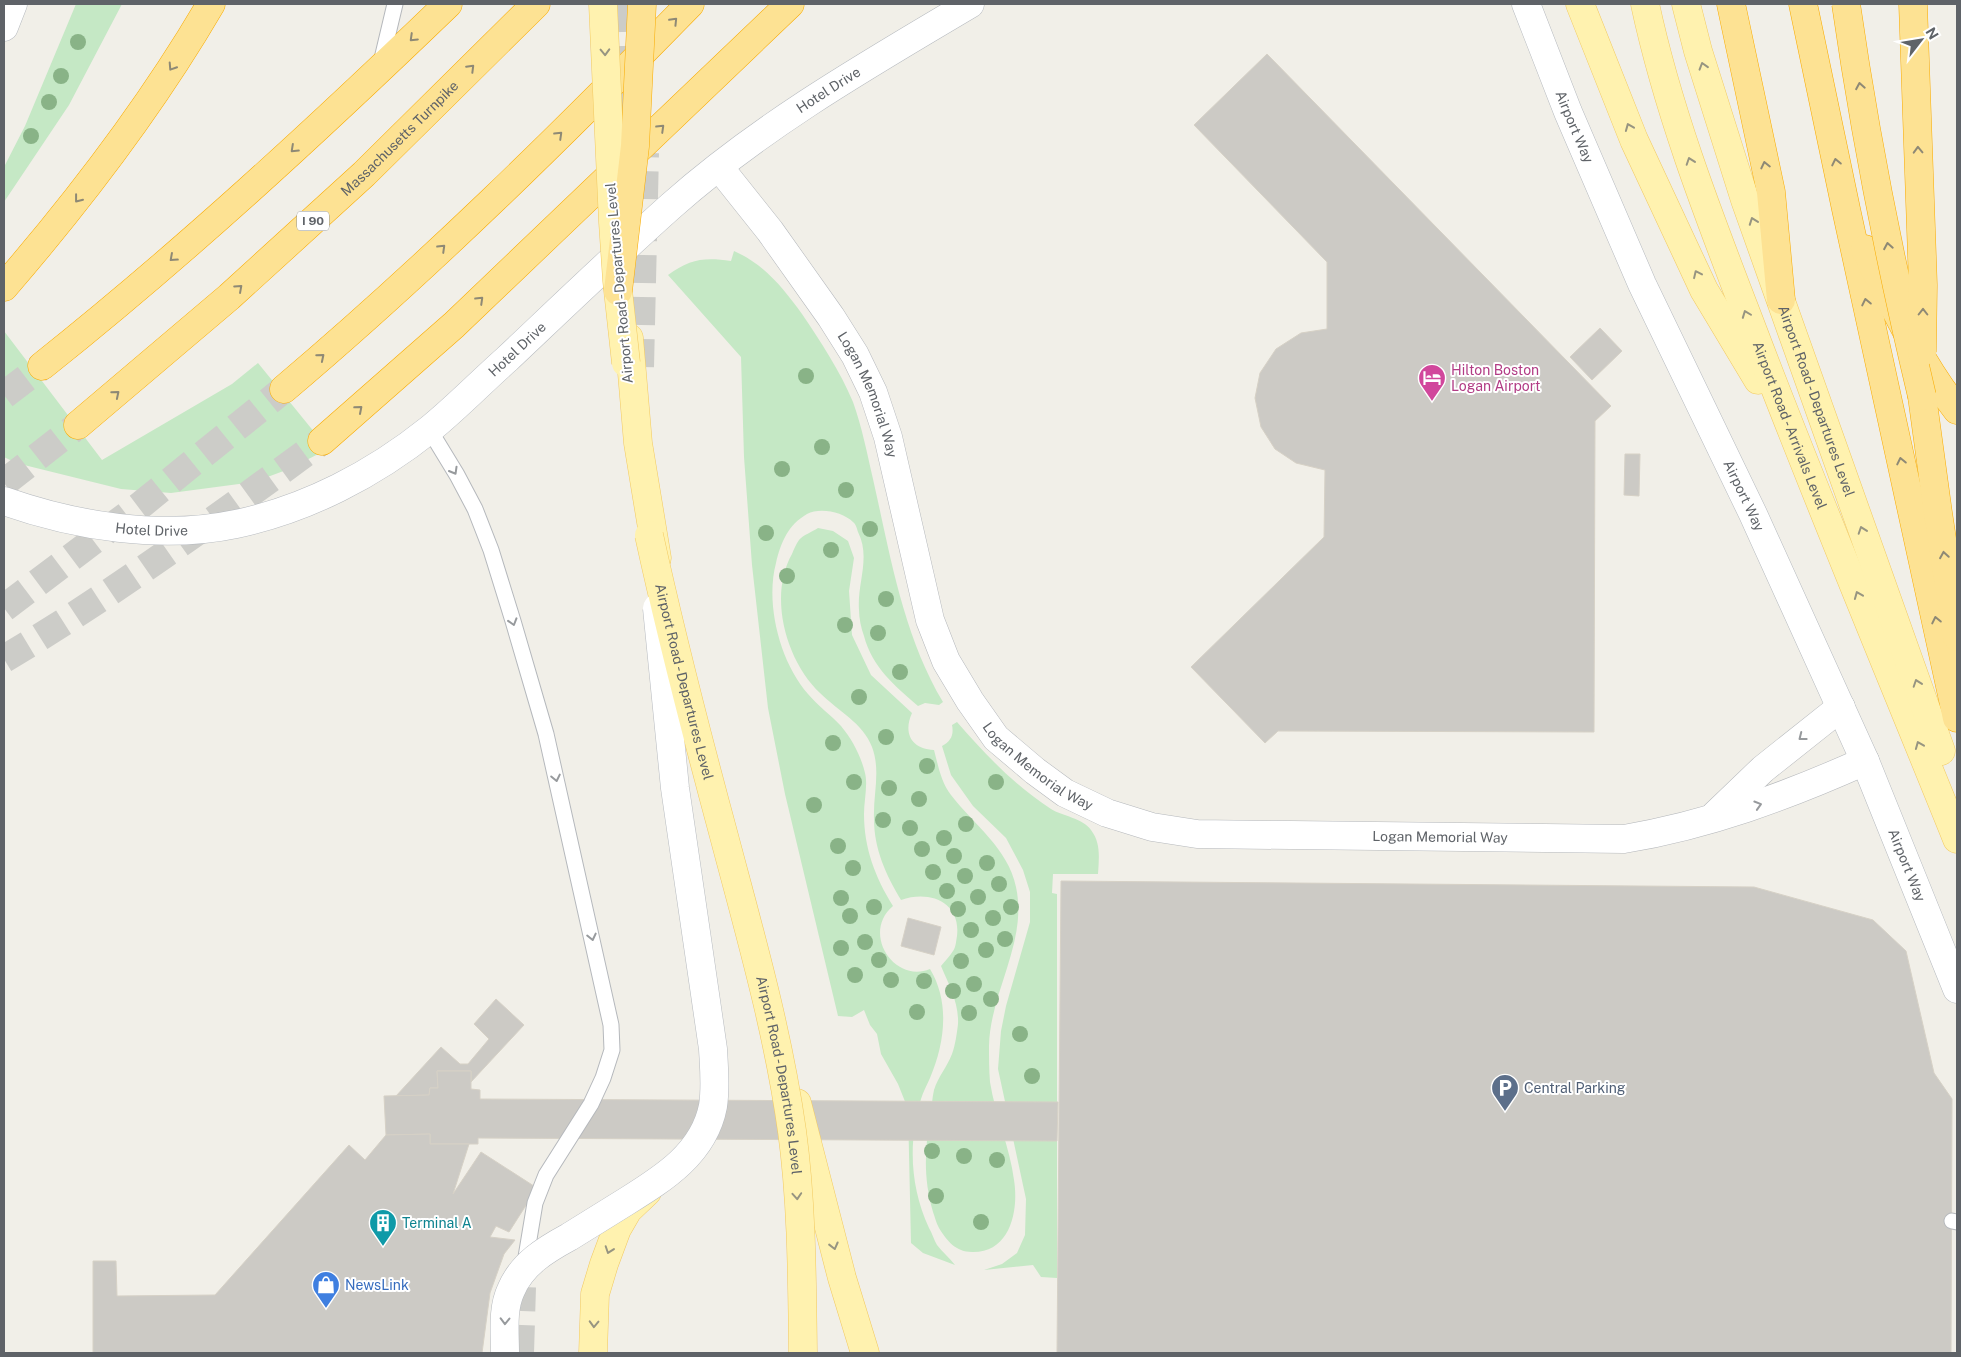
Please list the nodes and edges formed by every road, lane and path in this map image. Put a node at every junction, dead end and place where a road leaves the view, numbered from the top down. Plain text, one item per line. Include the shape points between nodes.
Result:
1 (13, 4) edge
2 (395, 4) edge
3 (448, 4) edge
4 (536, 4) edge
5 (603, 4) edge
6 (642, 4) edge
7 (690, 4) edge
8 (790, 4) edge
9 (970, 4) edge
10 (1526, 4) edge
11 (1580, 4) edge
12 (1645, 4) edge
13 (1686, 4) edge
14 (1731, 4) edge
15 (1803, 4) edge
16 (1846, 4) edge
17 (1913, 4) edge
18 (205, 11) edge
19 (4, 27) edge
20 (380, 69) junction
21 (719, 167) junction
22 (1846, 209) junction
23 (4, 287) edge
24 (618, 291) junction
25 (1781, 300) junction
26 (628, 324) dead end
27 (42, 366) tunnel mouth
28 (284, 389) tunnel mouth
29 (1922, 396) junction
30 (1957, 410) edge
31 (78, 426) tunnel mouth
32 (430, 429) junction
33 (322, 440) tunnel mouth
34 (1800, 453) junction
35 (4, 500) edge
36 (649, 524) junction
37 (1957, 637) edge
38 (1841, 707) junction
39 (1957, 718) edge
40 (1865, 761) junction
41 (1957, 795) edge
42 (1711, 819) junction
43 (1957, 839) edge
44 (1957, 988) edge
45 (656, 1183) junction
46 (842, 1278) junction
47 (522, 1287) joint
48 (504, 1353) edge
49 (593, 1353) edge
50 (802, 1353) edge
51 (855, 1353) edge
52 (865, 1353) edge

1 - 19 main road
2 - 20 lane
3 -> 20 highway
31 -> 4 highway, Massachusetts Turnpike / I 90 via 236,291 364,174
5 -> 24 main road, Airport Road - Departures Level, bridge
6 - 24 highway, bridge via 635,146
28 -> 7 highway via 438,252
33 -> 8 highway via 454,325
9 - 21 main road, Hotel Drive via 802,106
10 - 38 main road, Airport Way via 1638,275
34 -> 11 main road via 1704,290 1634,140
34 -> 12 main road, Airport Road - Arrivals Level via 1701,192 1666,86
25 -> 13 main road, Airport Road - Departures Level via 1720,124
25 -> 14 highway via 1771,192
22 -> 15 highway
29 -> 16 highway, bridge via 1895,284
29 -> 17 highway, bridge via 1923,285
18 -> 23 highway via 150,100 92,180
20 -> 27 highway via 156,273
21 - 32 main road, Hotel Drive via 672,205
21 - 42 main road, Logan Memorial Way via 770,231 831,317 873,392 888,437 930,620 946,661 996,738 1065,793 1107,813 1152,827 1198,834 1624,838 1664,832
22 - 30 highway via 1905,328
39 -> 22 highway
24 - 36 main road, Airport Road - Departures Level, bridge via 637,471
41 -> 25 main road, Airport Road - Departures Level
26 - 36 main road
37 -> 29 highway
32 - 35 main road, Hotel Drive via 336,489 286,510 236,524 185,529 128,529 76,521
32 -> 47 lane via 474,509 505,594 546,734 611,1025 612,1050 603,1078 591,1104 546,1175 535,1202
43 -> 34 main road, Airport Road - Arrivals Level
36 - 45 main road via 715,1081 704,1132 690,1154
36 -> 46 main road via 678,653
36 -> 48 main road, bridge via 675,788 713,1049 715,1081 712,1107 704,1132 690,1154 674,1170 527,1265 507,1300
36 -> 50 main road, Airport Road - Departures Level, bridge via 690,713 769,1008 781,1069 792,1132 797,1194
38 - 40 main road, Airport Way
38 -> 42 main road, Logan Memorial Way via 1763,769
42 -> 40 main road, Logan Memorial Way via 1766,802
40 - 44 main road, Airport Way
45 - 47 main road via 537,1262
45 -> 49 main road via 628,1210 613,1238 595,1294
46 - 51 main road
46 - 52 main road

